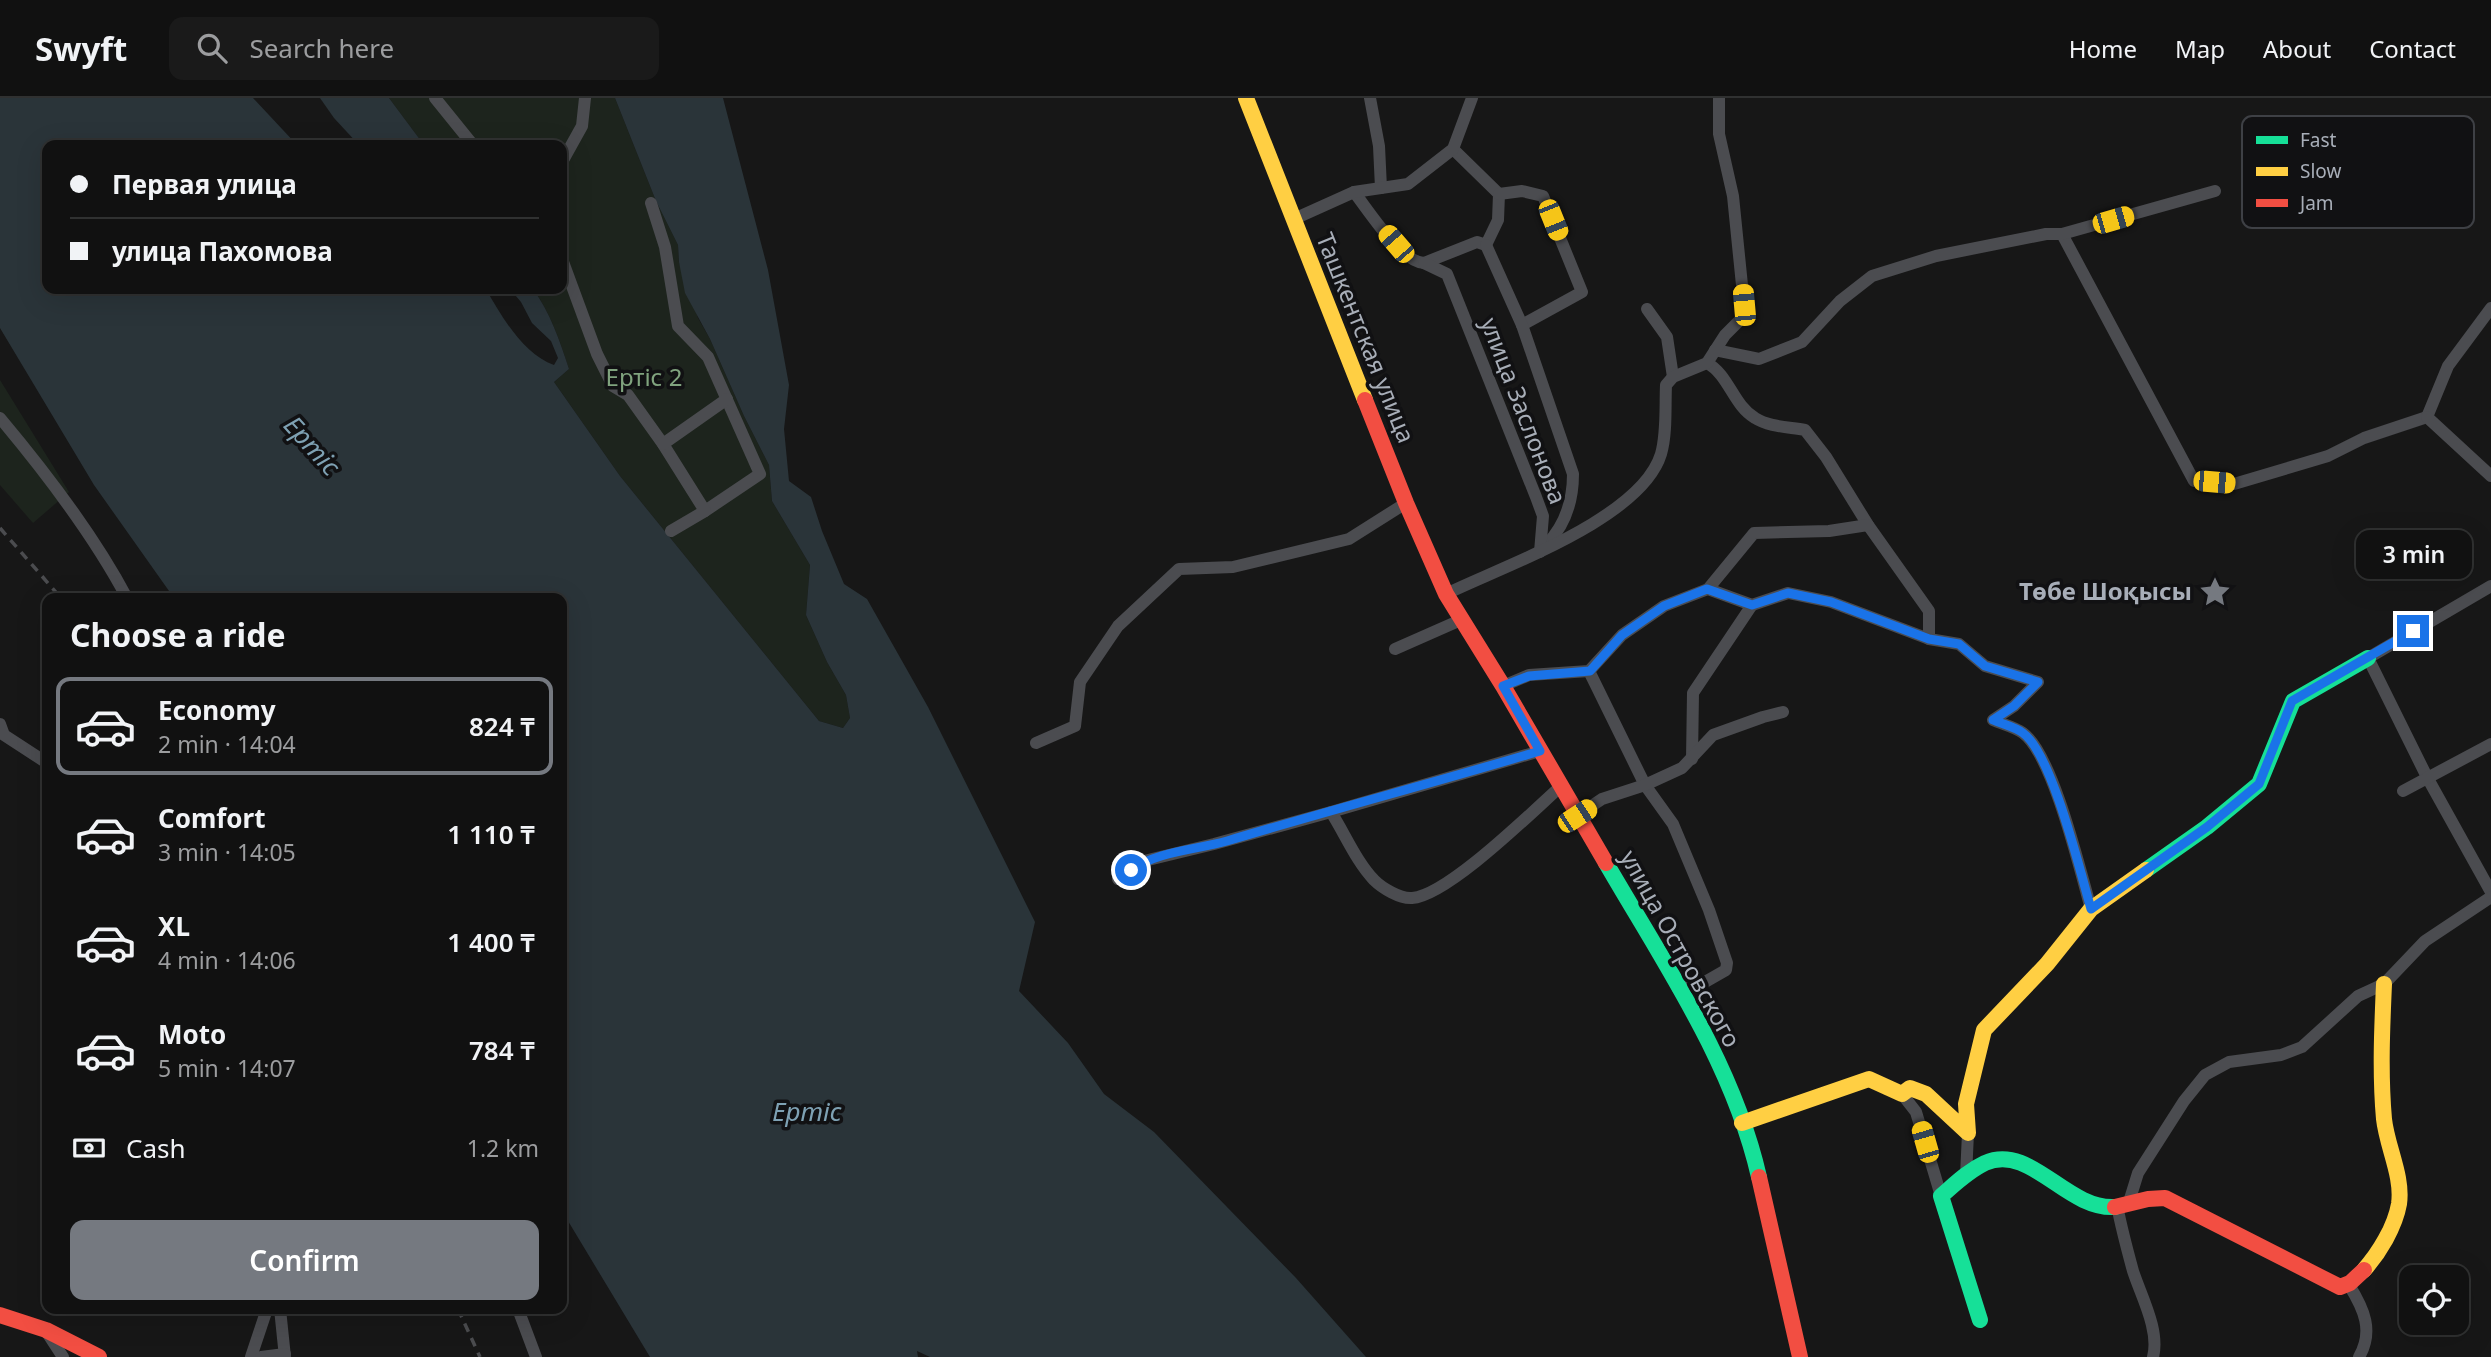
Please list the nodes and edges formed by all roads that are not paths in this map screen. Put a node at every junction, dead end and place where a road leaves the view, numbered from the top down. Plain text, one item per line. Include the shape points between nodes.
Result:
1 (435, 98) edge
2 (585, 98) edge
3 (1246, 98) edge
4 (1370, 98) edge
5 (1472, 98) edge
6 (1719, 98) edge
7 (469, 140) edge
8 (1453, 149) junction
9 (567, 156) edge
10 (1381, 188) junction
11 (2215, 191) dead end
12 (1354, 192) junction
13 (1499, 194) junction
14 (650, 203) dead end
15 (1294, 219) junction
16 (2062, 234) junction
17 (1486, 245) junction
18 (1424, 263) junction
19 (567, 273) edge
20 (1647, 309) dead end
21 (2491, 310) edge
22 (1522, 325) junction
23 (1715, 350) junction
24 (1707, 363) junction
25 (1673, 377) junction
26 (727, 399) junction
27 (2427, 417) junction
28 (0, 418) edge
29 (663, 444) junction
30 (2491, 477) edge
31 (1406, 503) junction
32 (705, 511) junction
33 (1868, 525) junction
34 (671, 531) dead end
35 (1540, 552) junction
36 (2491, 586) edge
37 (1707, 589) junction
38 (124, 593) edge
39 (1446, 594) junction
40 (1752, 605) junction
41 (1463, 619) junction
42 (1929, 639) junction
43 (1395, 649) dead end
44 (2368, 658) junction
45 (1590, 671) junction
46 (1503, 686) junction
47 (1783, 712) dead end
48 (0, 724) edge
49 (1036, 743) dead end
50 (2491, 744) edge
51 (1540, 751) junction
52 (1692, 759) junction
53 (42, 760) edge
54 (2427, 777) junction
55 (1645, 785) junction
56 (1560, 787) junction
57 (2403, 791) dead end
58 (1331, 812) junction
59 (1577, 816) junction
60 (1118, 879) dead end
61 (2491, 894) edge
62 (2091, 909) junction
63 (2384, 984) junction
64 (1678, 989) junction
65 (1902, 1094) junction
66 (1742, 1123) junction
67 (1968, 1133) junction
68 (1966, 1176) junction
69 (1941, 1195) junction
70 (2124, 1203) junction
71 (2344, 1286) junction
72 (265, 1314) edge
73 (281, 1314) edge
74 (520, 1314) edge
75 (0, 1315) edge
76 (1980, 1320) dead end
77 (46, 1330) junction
78 (285, 1355) edge
79 (62, 1357) edge
80 (99, 1357) edge
81 (251, 1357) edge
82 (261, 1357) edge
83 (536, 1357) edge
84 (1800, 1357) edge
85 (2153, 1357) edge
86 (2359, 1357) edge

1 - 7 street
2 - 9 street via 582,126
3 - 15 street, Ташкентская улица
4 - 10 street
5 - 8 street
6 - 23 street via 1719,134 1733,196 1744,305 1740,320
8 - 10 street via 1408,184
8 - 13 street
10 - 12 street
11 - 16 street
12 - 15 street
12 - 18 street, улица Заслонова via 1406,257
13 - 17 street via 1498,220
13 - 22 street via 1522,191 1543,197 1582,292
14 - 26 street via 665,247 678,326 708,357
15 - 31 street, Ташкентская улица
16 - 23 street via 1936,256 1872,276 1840,301 1802,342 1759,359
16 - 27 street via 2194,481 2234,484 2328,456 2364,438
17 - 18 street via 1477,242
17 - 22 street, улица Заслонова
18 - 35 street, улица Заслонова via 1447,274 1543,516
19 - 29 street via 613,386 628,395
20 - 25 street via 1667,337
21 - 27 street via 2448,366
22 - 35 street, улица Заслонова via 1573,474 1573,495 1566,514 1557,534
23 - 24 street
24 - 25 street
24 - 33 street via 1718,368 1755,418 1805,430
25 - 35 street via 1666,385 1661,454 1654,470 1620,506
26 - 29 street
26 - 32 street via 760,474
27 - 30 street
28 - 38 street via 103,553
29 - 32 street
31 - 39 street, Ташкентская улица
31 - 49 street via 1349,539 1233,567 1179,569 1118,626 1080,682 1075,726
32 - 34 street
33 - 37 street via 1754,533
33 - 42 street via 1929,611
35 - 39 street
36 - 44 street
37 - 40 street
37 - 45 street via 1664,606 1622,635
39 - 41 street, улица Островского
40 - 42 street via 1788,593 1831,602
40 - 52 street via 1693,693
41 - 43 street
41 - 46 street, улица Островского
42 - 62 street via 1959,644 1985,666 2038,682 1993,720 2024,733 2045,762
44 - 54 street
44 - 62 street via 2292,701 2259,784
45 - 46 street via 1529,676
45 - 55 street
46 - 51 street, улица Островского
47 - 52 street via 1713,735
48 - 53 street via 4,735
50 - 54 street
51 - 56 street, улица Островского
51 - 58 street
52 - 55 street
54 - 57 street
54 - 61 street
55 - 59 street via 1602,799
55 - 64 street via 1673,824 1727,963 1726,970 1705,982 1691,982
56 - 58 street via 1478,861 1438,889 1411,898 1390,892 1375,881
56 - 59 street, улица Островского
58 - 60 street via 1144,861
59 - 64 street, улица Островского
61 - 63 street via 2425,941
62 - 67 street via 1984,1030 1966,1104
63 - 70 street via 2358,996 2302,1047 2281,1055 2229,1062 2205,1075 2138,1173
63 - 71 street via 2384,1121 2399,1206 2368,1267
64 - 66 street, улица Островского via 1711,1044
65 - 66 street via 1869,1079
65 - 67 street via 1910,1088 1926,1094
65 - 69 street via 1916,1112
66 - 84 street, улица Островского
67 - 68 street
68 - 69 street
68 - 70 street via 1994,1159 2007,1159 2020,1162 2086,1203 2112,1208
69 - 76 street
70 - 71 street via 2165,1198
70 - 85 street via 2133,1271 2153,1332
71 - 86 street via 2358,1298 2367,1330 2367,1343
72 - 81 street
73 - 78 street
74 - 83 street
75 - 77 street
77 - 79 street
77 - 80 street
78 - 82 street

